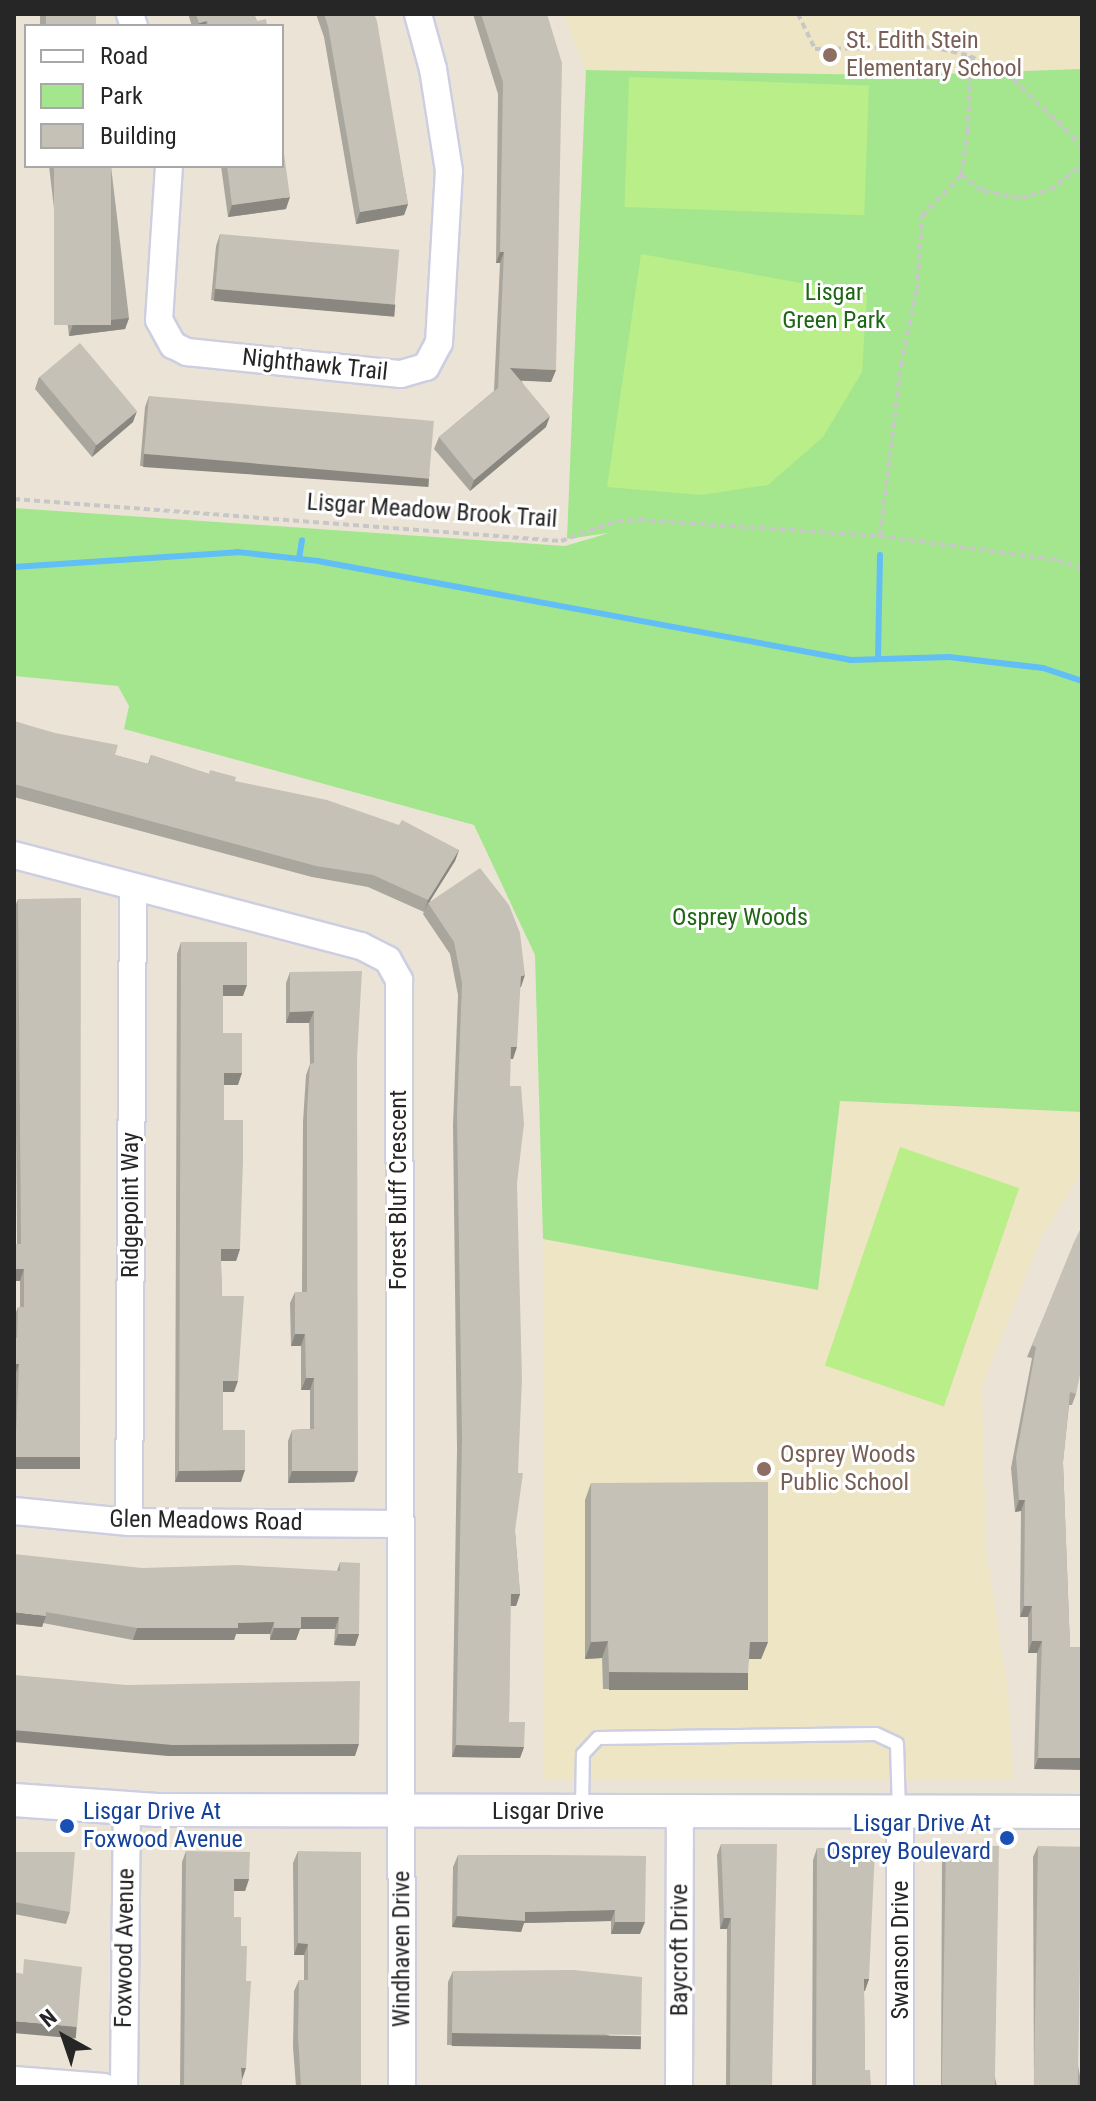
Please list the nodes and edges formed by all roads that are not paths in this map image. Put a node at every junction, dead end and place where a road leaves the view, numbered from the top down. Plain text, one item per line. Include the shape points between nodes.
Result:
1 (418, 14) edge
2 (169, 168) edge
3 (14, 855) edge
4 (133, 888) junction
5 (14, 1511) edge
6 (129, 1522) junction
7 (399, 1524) junction
8 (14, 1800) edge
9 (127, 1809) junction
10 (401, 1812) junction
11 (582, 1812) junction
12 (680, 1812) junction
13 (1082, 1812) edge
14 (900, 1813) junction
15 (14, 2080) edge
16 (104, 2087) edge
17 (124, 2087) edge
18 (402, 2087) edge
19 (679, 2087) edge
20 (900, 2087) edge

1 - 2 street, Nighthawk Trail via 433,69 449,171 439,343 426,367 401,374 187,352 173,345 159,320
3 - 4 street, Forest Bluff Crescent
4 - 6 street, Ridgepoint Way
4 - 7 street, Forest Bluff Crescent via 361,946 388,960 399,980
5 - 6 street, Glen Meadows Road
6 - 7 street, Glen Meadows Road
7 - 10 street, Forest Bluff Crescent
8 - 9 street, Lisgar Drive
9 - 10 street, Lisgar Drive
9 - 17 street, Foxwood Avenue
10 - 11 street, Lisgar Drive
10 - 18 street, Windhaven Drive
11 - 12 street, Lisgar Drive
11 - 14 lane via 581,1762 587,1746 598,1738 876,1734 897,1744
12 - 14 street, Lisgar Drive
12 - 19 street, Baycroft Drive
13 - 14 street, Lisgar Drive
14 - 20 street, Swanson Drive
15 - 16 street

